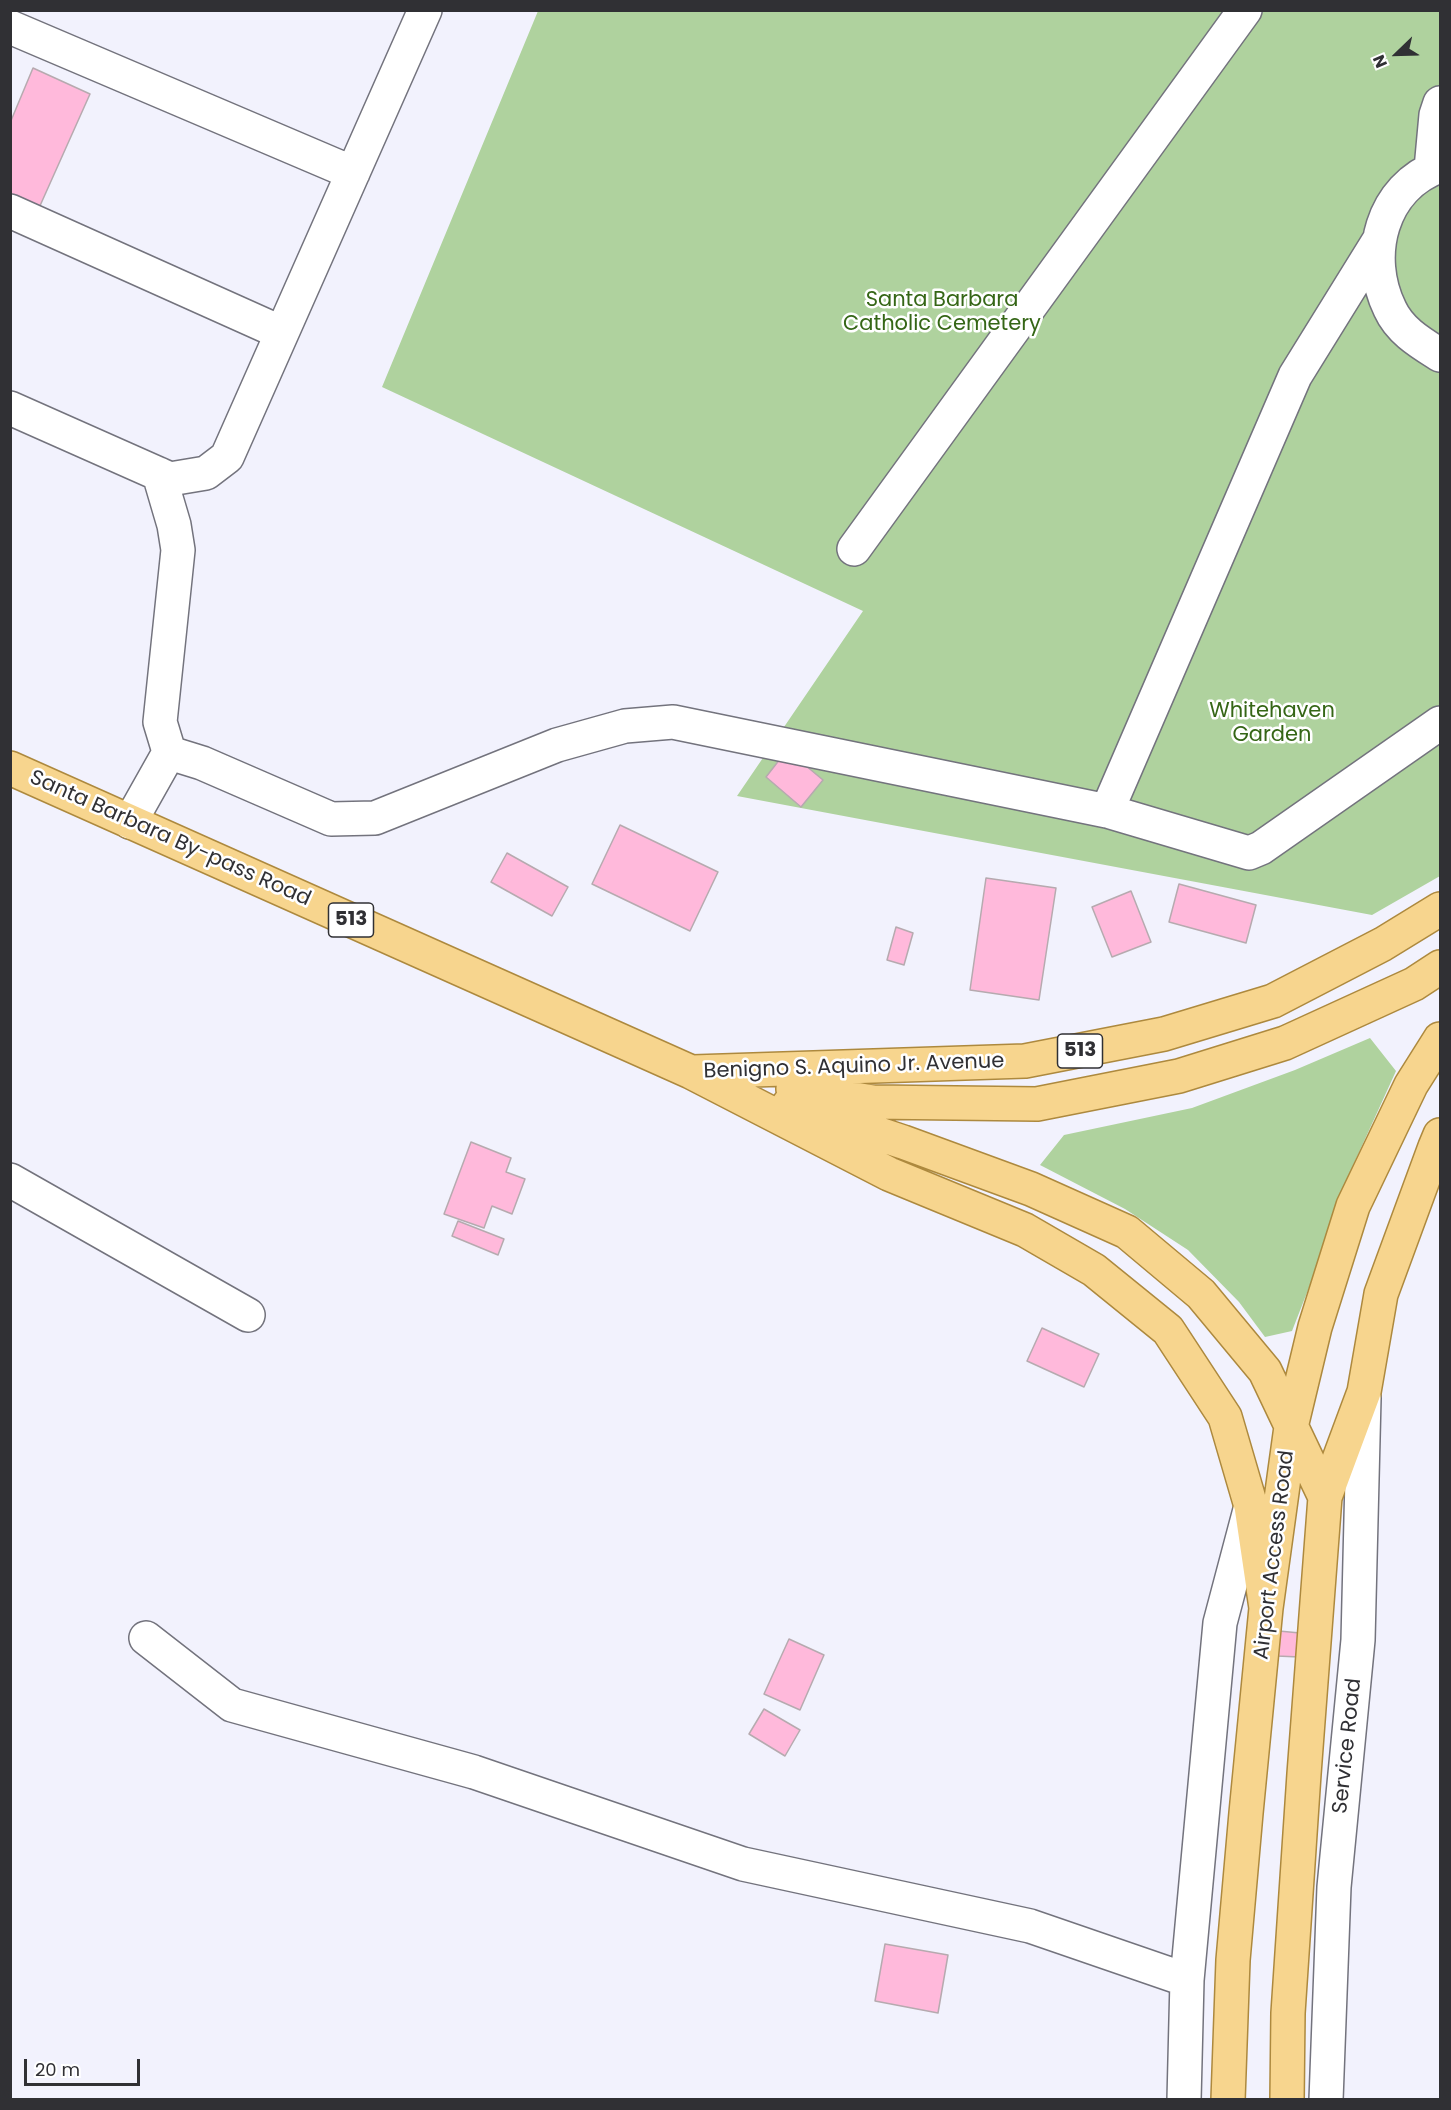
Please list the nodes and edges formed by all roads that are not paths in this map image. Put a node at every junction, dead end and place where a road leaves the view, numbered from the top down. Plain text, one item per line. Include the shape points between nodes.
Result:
1 (425, 10) edge
2 (1245, 10) edge
3 (10, 27) edge
4 (1440, 103) edge
5 (1436, 167) edge
6 (353, 173) junction
7 (10, 211) edge
8 (1378, 242) junction
9 (282, 333) junction
10 (1440, 355) edge
11 (10, 408) edge
12 (159, 474) junction
13 (854, 549) dead end
14 (1440, 723) edge
15 (170, 755) junction
16 (10, 768) edge
17 (1107, 811) junction
18 (130, 822) junction
19 (1440, 909) edge
20 (1440, 967) edge
21 (1440, 1039) edge
22 (691, 1072) junction
23 (1440, 1135) edge
24 (10, 1180) edge
25 (248, 1315) dead end
26 (1364, 1392) junction
27 (1291, 1427) junction
28 (1325, 1497) junction
29 (1251, 1506) junction
30 (1266, 1608) junction
31 (147, 1638) dead end
32 (1187, 1980) junction
33 (1184, 2100) edge
34 (1228, 2100) edge
35 (1287, 2100) edge
36 (1326, 2100) edge

1 - 6 street
2 - 13 street
3 - 6 street
4 - 5 street via 1436,115
5 - 8 street via 1393,204
6 - 9 street
7 - 9 street
8 - 10 street via 1378,277 1390,310 1413,338
8 - 17 street via 1295,376
9 - 12 street via 227,457 206,473 170,479
11 - 12 street
12 - 15 street via 178,549 160,722
14 - 17 street via 1249,853
15 - 17 street via 202,763 331,819 375,818 557,745 625,726 673,722
15 - 18 street
16 - 18 main road, Santa Barbara By-pass Road / 513
18 - 22 main road, Santa Barbara By-pass Road / 513
19 - 22 main road, Benigno S. Aquino Jr. Avenue / 513 via 1383,944 1273,1000 1164,1034 1025,1061
20 - 22 main road, Benigno S. Aquino Jr. Avenue / 513 via 1414,984 1286,1043 1179,1076 1036,1104 873,1102
21 - 27 main road, Airport Access Road via 1411,1085 1353,1206 1315,1327
22 - 27 main road via 903,1142 1031,1189 1127,1232 1201,1294 1265,1371
22 - 29 main road via 889,1174 1025,1230 1094,1270 1168,1330 1225,1417
23 - 26 main road, Airport Access Road via 1381,1294
24 - 25 street
26 - 28 main road, Airport Access Road
26 - 36 street, Service Road via 1358,1640 1334,1887
27 - 28 main road
27 - 30 main road, Airport Access Road
28 - 35 main road, Airport Access Road via 1288,2013
29 - 30 main road
29 - 32 street via 1220,1623
30 - 34 main road, Airport Access Road via 1233,1960
31 - 32 street via 232,1705 474,1772 743,1864 1030,1926
32 - 33 street

